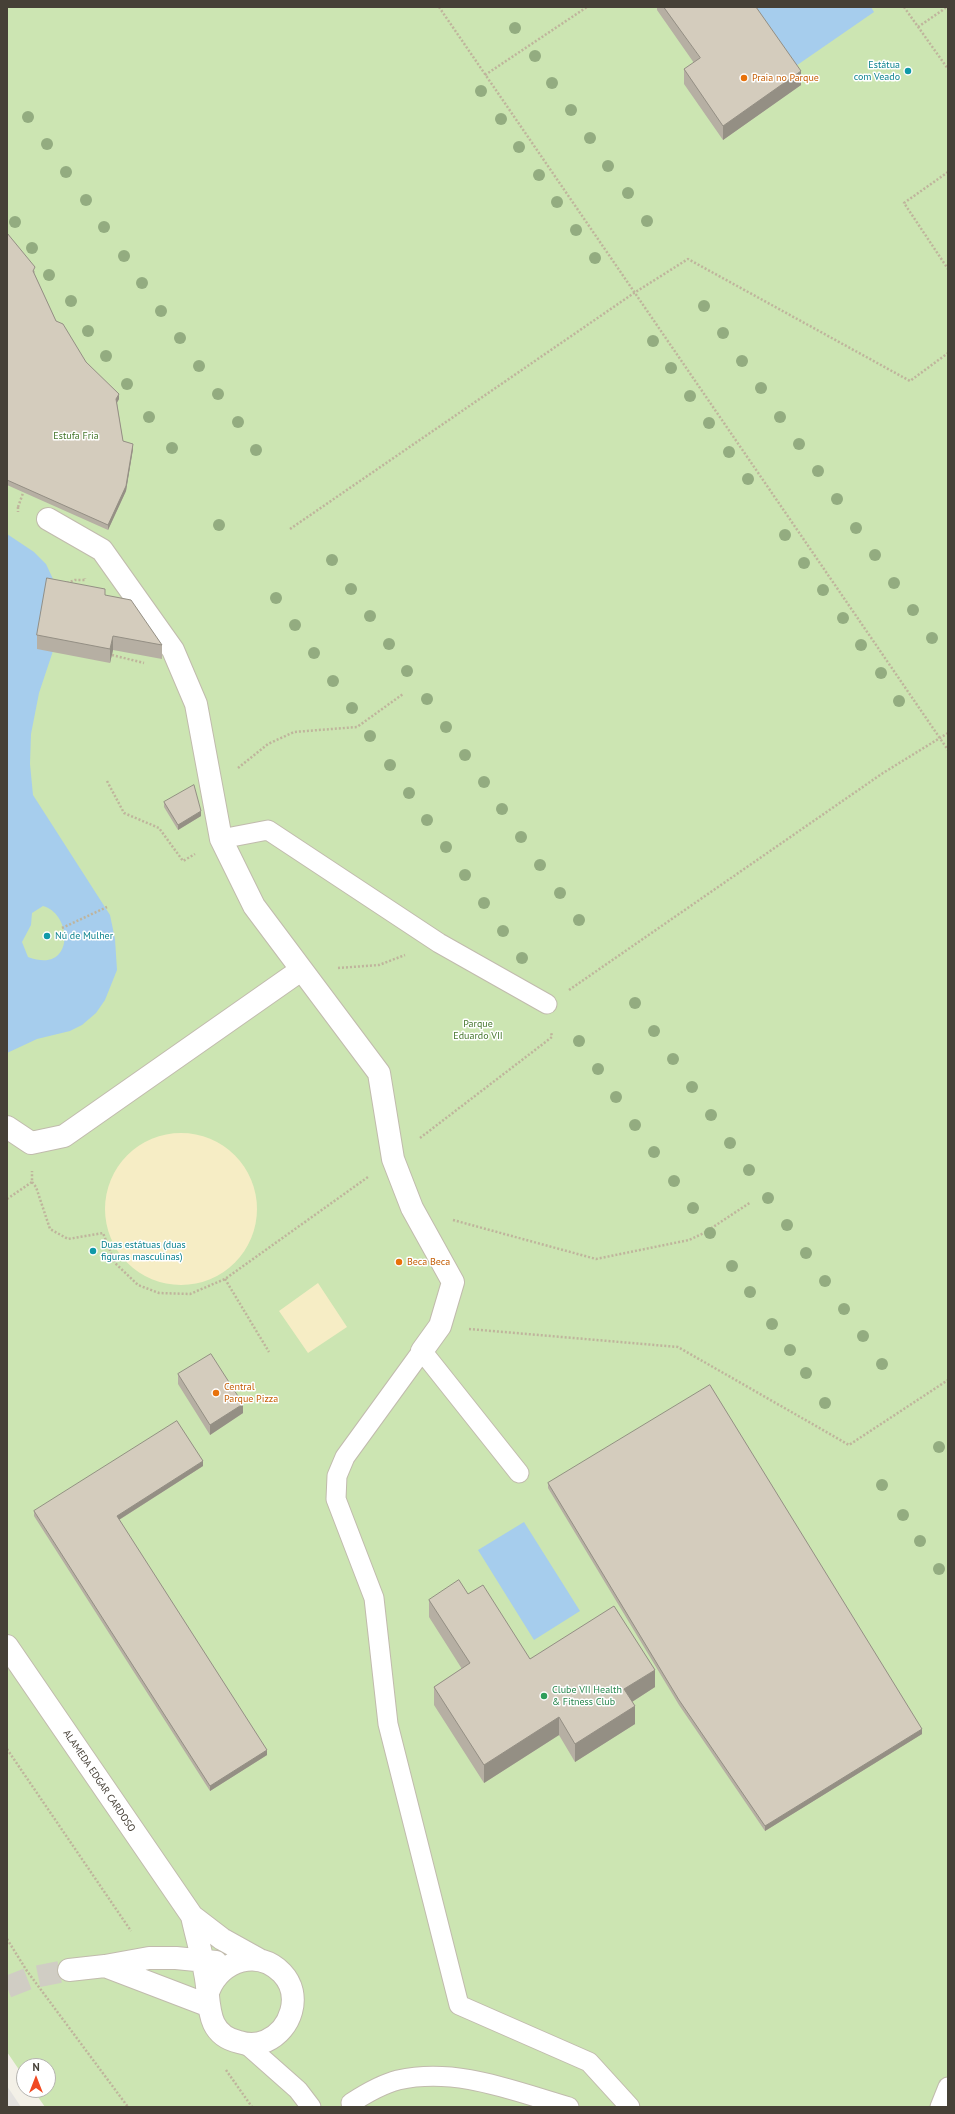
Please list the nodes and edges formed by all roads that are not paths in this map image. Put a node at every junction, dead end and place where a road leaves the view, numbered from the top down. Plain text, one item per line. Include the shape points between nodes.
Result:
1 (48, 519) dead end
2 (221, 839) junction
3 (302, 970) junction
4 (547, 1004) road end
5 (7, 1127) edge
6 (422, 1351) junction
7 (519, 1473) dead end
8 (7, 1646) edge
9 (192, 1916) junction
10 (258, 1959) junction
11 (203, 1962) junction
12 (231, 1963) junction
13 (105, 1966) junction
14 (68, 1970) tunnel mouth
15 (208, 1997) junction
16 (246, 2044) junction
17 (948, 2087) edge
18 (351, 2103) dead end
19 (311, 2107) edge
20 (568, 2107) edge
21 (630, 2107) edge
22 (940, 2107) edge

1 - 2 street via 102,550 173,650 196,704
2 - 3 street via 254,906
2 - 4 lane via 268,830 439,943
3 - 5 street via 64,1136 31,1142
3 - 6 street via 379,1073 393,1159 412,1208 453,1282 440,1326
6 - 7 lane
6 - 21 lane via 345,1457 337,1476 336,1499 374,1598 388,1724 459,2005 589,2062
8 - 9 street, ALAMEDA EDGAR CARDOSO
9 - 10 street, ALAMEDA EDGAR CARDOSO via 222,1939
9 - 11 street, ALAMEDA EDGAR CARDOSO
10 - 12 street via 244,1959
10 - 16 street, ALAMEDA EDGAR CARDOSO via 283,1973 290,1985 293,1999 292,2014 285,2027 274,2037 260,2043
11 - 12 street
11 - 13 street via 149,1958
11 - 15 street, ALAMEDA EDGAR CARDOSO
12 - 15 street via 213,1979
13 - 14 street
13 - 15 street
15 - 16 street, ALAMEDA EDGAR CARDOSO via 211,2019 220,2031 231,2040
16 - 19 lane, ALAMEDA EDGAR CARDOSO via 298,2090
17 - 22 lane
18 - 20 lane via 397,2080 438,2076 473,2079

